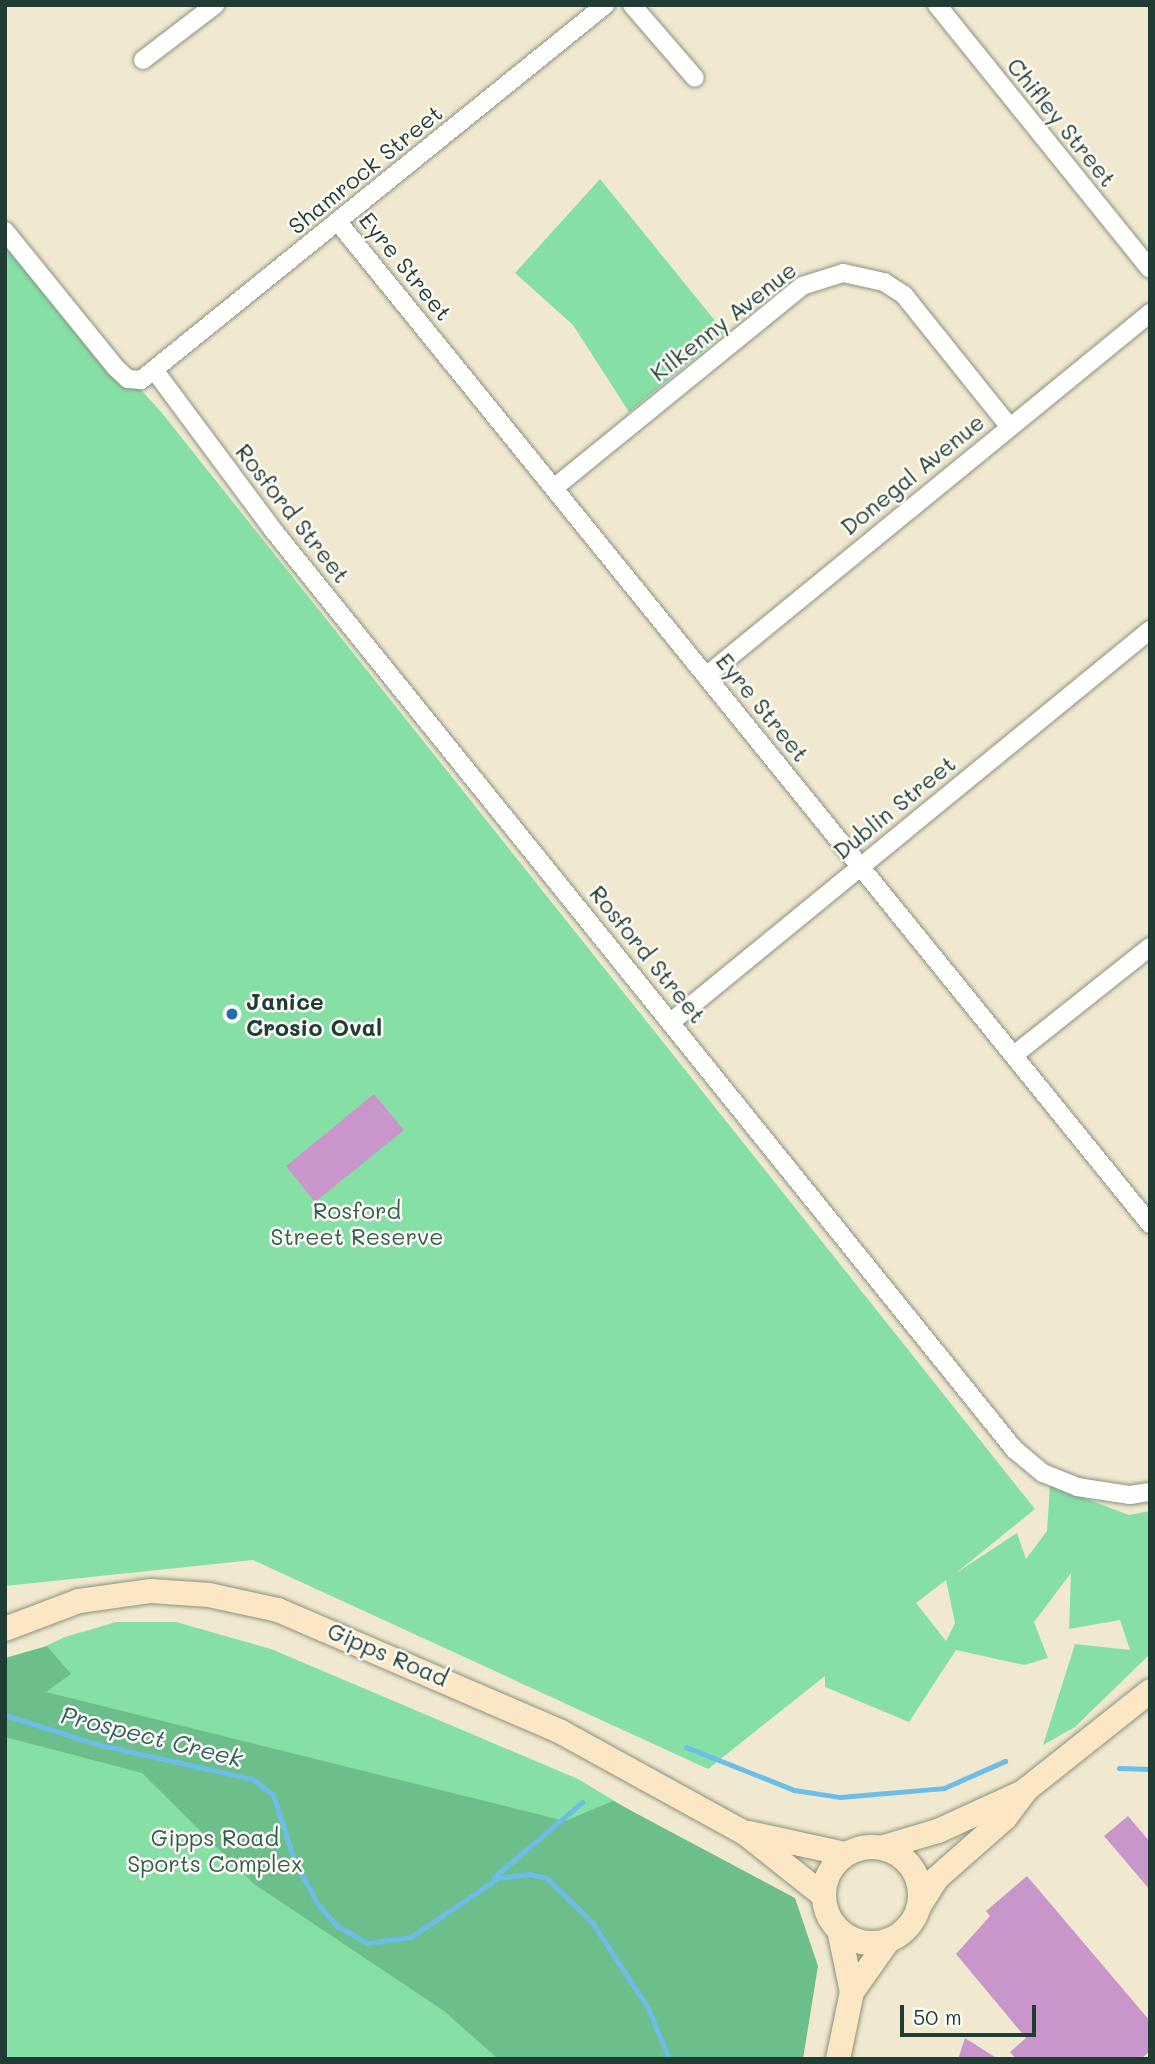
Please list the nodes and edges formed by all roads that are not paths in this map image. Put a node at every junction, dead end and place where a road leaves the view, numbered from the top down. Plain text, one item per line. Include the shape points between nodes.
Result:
1 (215, 5) edge
2 (605, 5) edge
3 (632, 5) edge
4 (936, 5) edge
5 (142, 60) dead end
6 (695, 78) dead end
7 (338, 222) junction
8 (5, 231) edge
9 (1150, 269) edge
10 (1150, 313) edge
11 (155, 372) junction
12 (1009, 426) junction
13 (555, 487) junction
14 (1150, 630) edge
15 (706, 676) junction
16 (861, 865) junction
17 (1150, 947) edge
18 (671, 1022) junction
19 (1014, 1055) junction
20 (1150, 1224) edge
21 (1150, 1492) edge
22 (5, 1629) edge
23 (1150, 1691) edge
24 (1027, 1789) junction
25 (745, 1833) junction
26 (884, 1847) junction
27 (845, 1854) junction
28 (823, 1895) junction
29 (920, 1905) junction
30 (839, 1930) junction
31 (888, 1941) junction
32 (852, 1992) junction
33 (838, 2059) edge

1 - 5 street
2 - 7 street, Shamrock Street
3 - 6 street
4 - 9 street, Chifley Street
7 - 11 street, Shamrock Street
7 - 13 street, Eyre Street
8 - 11 street via 116,368 128,379 141,380
10 - 12 street, Donegal Avenue
11 - 18 street, Rosford Street via 273,530
12 - 13 street, Kilkenny Avenue via 904,295 884,282 843,273 802,286
12 - 15 street, Donegal Avenue
13 - 15 street, Eyre Street
14 - 16 street, Dublin Street
15 - 16 street, Eyre Street
16 - 18 street, Dublin Street
16 - 19 street, Eyre Street
17 - 19 street
18 - 21 street, Rosford Street via 1014,1449 1042,1473 1077,1487 1130,1495
19 - 20 street, Eyre Street
22 - 25 main road, Gipps Road via 79,1601 151,1591 209,1595 278,1610 549,1726
23 - 24 main road
24 - 26 main road via 937,1831
24 - 29 main road via 1005,1818 937,1878
25 - 27 main road, Gipps Road
25 - 28 main road, Gipps Road
26 - 27 main road via 858,1848
26 - 29 main road via 913,1868 920,1883
27 - 28 main road via 833,1865
28 - 30 main road
29 - 31 main road via 913,1922
30 - 31 main road via 864,1943
30 - 32 main road
31 - 32 main road
32 - 33 main road

